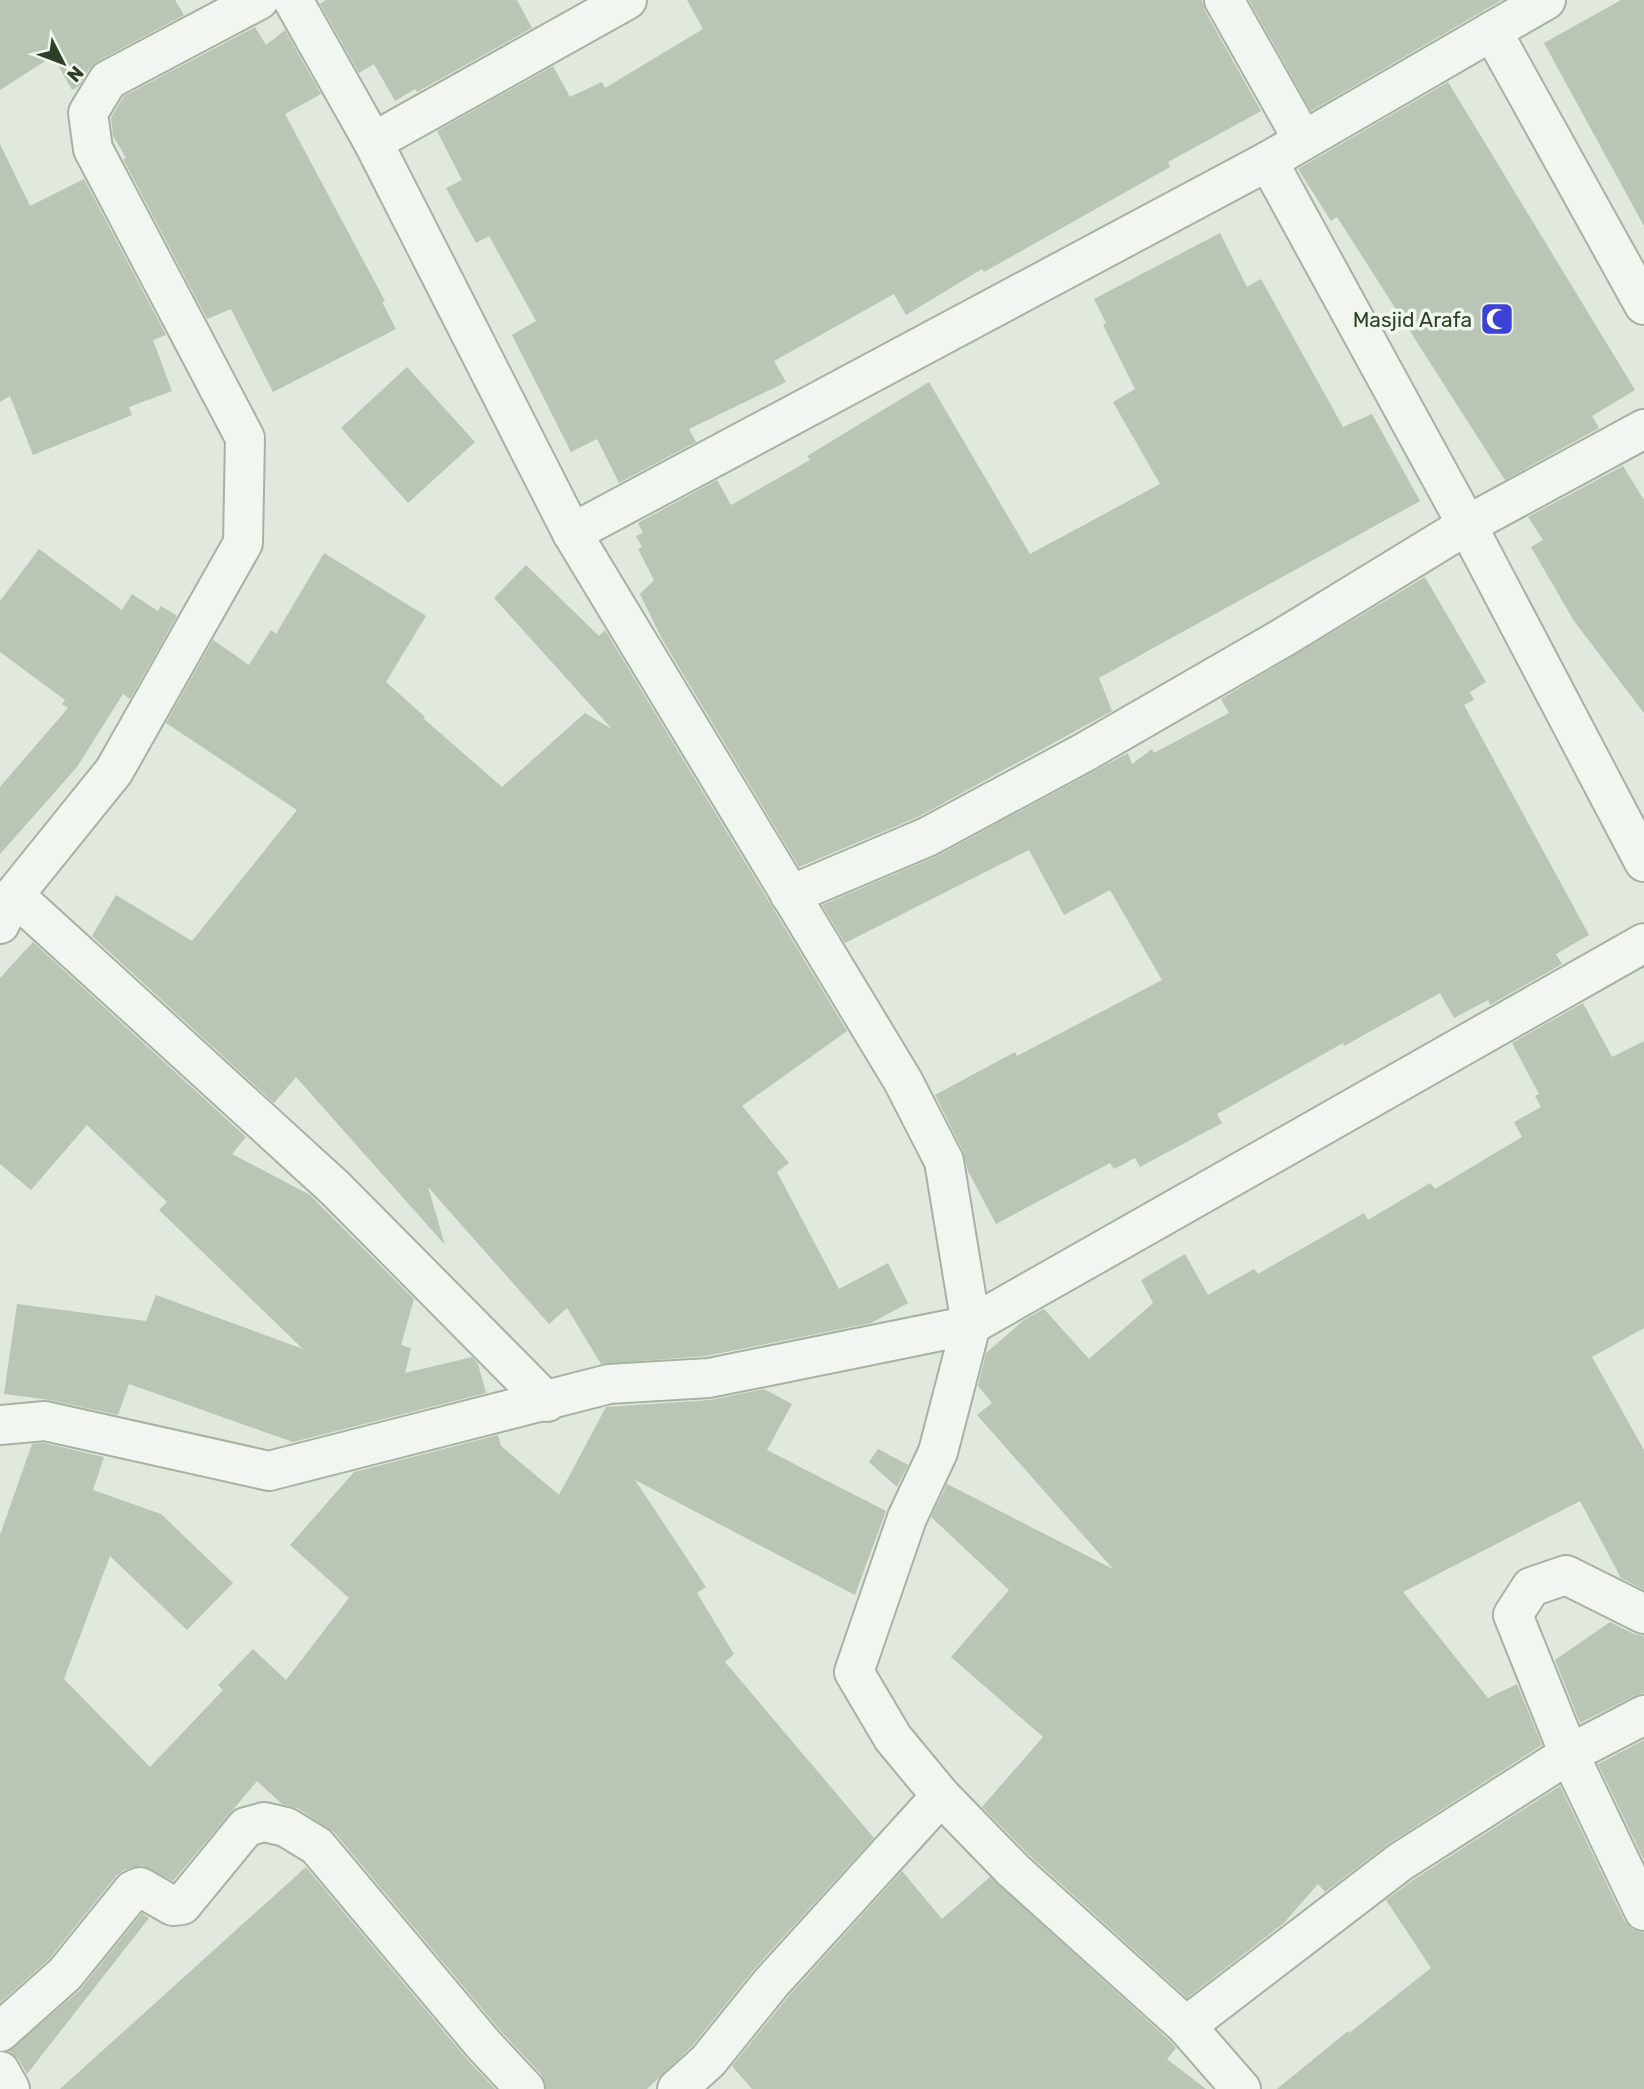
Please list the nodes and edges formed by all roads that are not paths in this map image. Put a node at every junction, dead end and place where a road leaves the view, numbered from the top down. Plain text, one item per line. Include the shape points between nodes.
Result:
1 (259, 0) edge
2 (293, 0) edge
3 (627, 0) edge
4 (1224, 0) edge
5 (1546, 0) edge
6 (1492, 31) junction
7 (1303, 140) junction
8 (373, 142) junction
9 (1268, 161) junction
10 (1644, 305) edge
11 (1644, 429) edge
12 (1467, 525) junction
13 (572, 533) junction
14 (1644, 862) edge
15 (790, 895) junction
16 (7, 910) edge
17 (1644, 943) edge
18 (971, 1325) junction
19 (547, 1402) junction
20 (0, 1425) edge
21 (1644, 1614) edge
22 (1644, 1715) edge
23 (1569, 1754) junction
24 (941, 1796) junction
25 (1644, 1911) edge
26 (1186, 2026) junction
27 (0, 2032) edge
28 (0, 2071) edge
29 (10, 2089) edge
30 (526, 2089) edge
31 (677, 2089) edge
32 (1241, 2089) edge

1 - 16 street via 108,80 88,113 93,149 245,438 243,543 114,771
2 - 8 street
3 - 8 street
4 - 7 street
5 - 6 street
6 - 7 street
6 - 10 street
7 - 9 street
8 - 13 street
9 - 12 street
9 - 13 street
11 - 12 street
12 - 14 street
12 - 15 street via 1085,752 927,837
13 - 15 street
15 - 18 street via 904,1081 944,1161
16 - 19 street via 335,1188
17 - 18 street
18 - 19 street via 709,1378 609,1384
18 - 24 street via 938,1452 907,1518 854,1672 893,1738
19 - 20 street via 269,1471 45,1421
21 - 23 street via 1566,1575 1531,1587 1513,1615
22 - 23 street
23 - 25 street
23 - 26 street via 1400,1862
24 - 26 street via 1013,1870
24 - 31 street via 771,1983 708,2061
26 - 32 street
27 - 30 street via 65,1974 134,1890 140,1887 173,1906 182,1905 246,1827 264,1822 286,1827 317,1846
28 - 29 street

